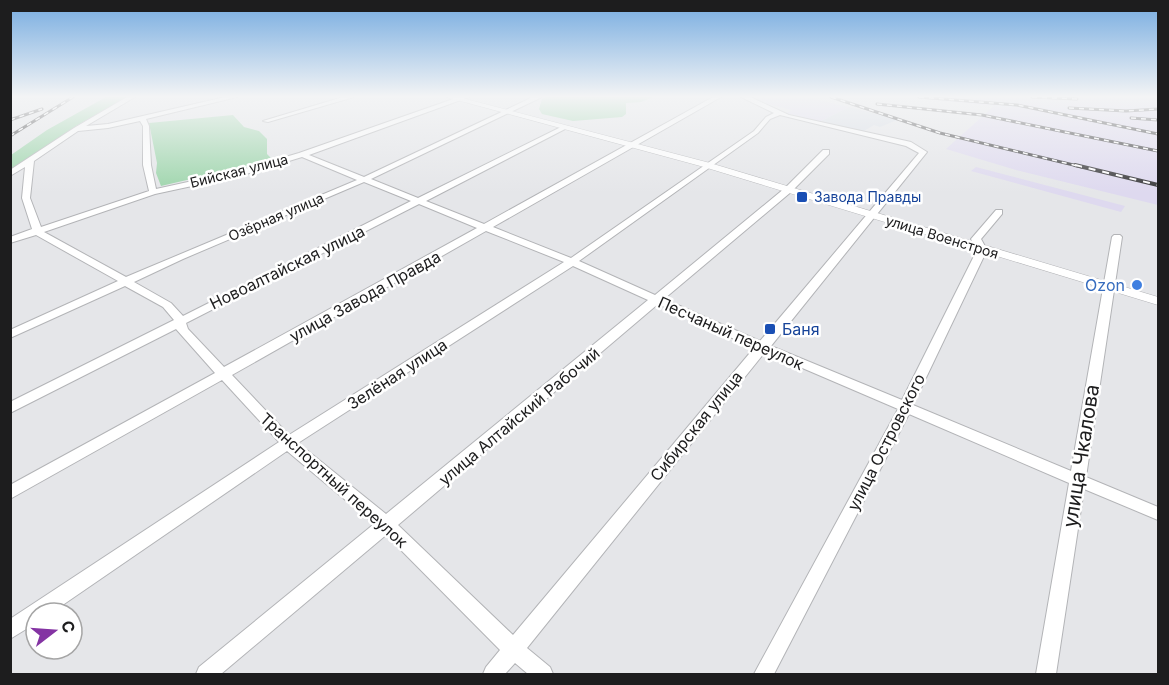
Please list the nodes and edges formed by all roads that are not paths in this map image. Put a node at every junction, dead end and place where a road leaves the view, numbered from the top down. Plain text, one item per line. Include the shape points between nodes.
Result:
1 (76, 129) edge
2 (146, 129) edge
3 (377, 129) edge
4 (473, 129) edge
5 (563, 129) edge
6 (569, 129) edge
7 (662, 129) edge
8 (759, 129) edge
9 (841, 129) edge
10 (634, 145) junction
11 (826, 152) dead end
12 (302, 155) junction
13 (30, 161) junction
14 (707, 165) junction
15 (10, 174) edge
16 (365, 179) junction
17 (788, 190) junction
18 (153, 192) junction
19 (417, 202) junction
20 (999, 212) dead end
21 (873, 216) junction
22 (486, 227) junction
23 (38, 232) junction
24 (1117, 237) dead end
25 (10, 240) edge
26 (982, 250) junction
27 (572, 262) junction
28 (128, 280) junction
29 (1107, 285) junction
30 (658, 300) junction
31 (1158, 301) edge
32 (180, 320) junction
33 (10, 335) edge
34 (761, 346) junction
35 (223, 375) junction
36 (10, 408) edge
37 (905, 408) junction
38 (288, 443) junction
39 (1077, 481) junction
40 (10, 493) edge
41 (1158, 514) edge
42 (388, 526) junction
43 (10, 630) edge
44 (514, 650) junction
45 (206, 675) edge
46 (493, 675) edge
47 (543, 675) edge
48 (764, 675) edge
49 (1047, 675) edge

1 - 13 street
2 - 18 street via 147,165
3 - 12 street, Бийская улица
4 - 16 street, Озёрная улица
5 - 19 street, Новоалтайская улица
6 - 10 street, улица Военстроя
7 - 10 street, улица Завода Правда
8 - 14 street, Зелёная улица
9 - 21 street, Сибирская улица via 922,150
10 - 14 street, улица Военстроя
10 - 22 street, улица Завода Правда
11 - 17 street, улица Алтайский Рабочий
12 - 16 street, Песчаный переулок
12 - 18 street, Бийская улица
13 - 15 street
13 - 23 street via 26,198
14 - 17 street, улица Военстроя
14 - 27 street, Зелёная улица
16 - 19 street, Песчаный переулок
16 - 28 street, Озёрная улица
17 - 21 street, улица Военстроя
17 - 30 street, улица Алтайский Рабочий
18 - 23 street, Бийская улица
19 - 22 street, Песчаный переулок
19 - 32 street, Новоалтайская улица
20 - 26 street, улица Островского via 976,239
21 - 26 street, улица Военстроя
21 - 34 street, Сибирская улица
22 - 27 street, Песчаный переулок
22 - 35 street, улица Завода Правда
23 - 25 street, Бийская улица
23 - 28 street, Транспортный переулок
24 - 29 street, улица Чкалова
26 - 29 street, улица Военстроя
26 - 37 street, улица Островского
27 - 30 street, Песчаный переулок
27 - 38 street, Зелёная улица
28 - 32 street, Транспортный переулок via 167,304
28 - 33 street, Озёрная улица
29 - 31 street, улица Военстроя
29 - 39 street, улица Чкалова
30 - 34 street, Песчаный переулок
30 - 42 street, улица Алтайский Рабочий
32 - 35 street, Транспортный переулок via 182,330
32 - 36 street, Новоалтайская улица
34 - 37 street, Песчаный переулок
34 - 44 street, Сибирская улица
35 - 38 street, Транспортный переулок
35 - 40 street, улица Завода Правда
37 - 39 street, Песчаный переулок
37 - 48 street, улица Островского
38 - 42 street, Транспортный переулок
38 - 43 street, Зелёная улица
39 - 41 street, Песчаный переулок
39 - 49 street, улица Чкалова
42 - 44 street, Транспортный переулок
42 - 45 street, улица Алтайский Рабочий
44 - 46 street, Сибирская улица
44 - 47 street, Транспортный переулок

